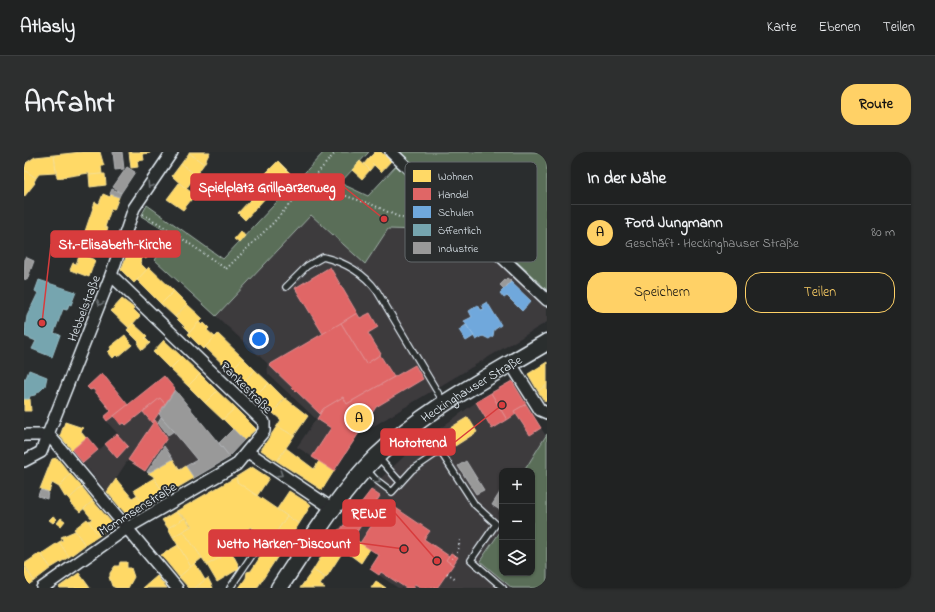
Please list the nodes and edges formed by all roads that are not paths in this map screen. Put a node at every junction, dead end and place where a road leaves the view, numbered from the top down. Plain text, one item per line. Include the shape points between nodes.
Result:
1 (172, 152) edge
2 (391, 152) edge
3 (405, 165) edge
4 (507, 262) edge
5 (111, 276) junction
6 (286, 287) dead end
7 (547, 300) edge
8 (547, 342) edge
9 (511, 364) junction
10 (445, 404) junction
11 (547, 413) edge
12 (24, 435) edge
13 (49, 435) junction
14 (248, 452) junction
15 (377, 456) junction
16 (24, 461) edge
17 (365, 468) junction
18 (400, 482) junction
19 (333, 509) junction
20 (127, 528) junction
21 (263, 539) dead end
22 (42, 588) edge
23 (177, 588) edge
24 (230, 588) edge
25 (279, 588) edge
26 (503, 588) edge

1 -> 5 street, Hebbelstraße via 134,208
2 - 3 street
4 - 7 street
5 -> 13 street, Hebbelstraße
5 - 14 street, Rankestraße via 264,422 264,431
6 - 10 lane via 307,266 323,257 350,267 365,277 377,291
8 - 9 main road, Heckinghauser Straße
9 - 10 main road, Heckinghauser Straße
9 - 11 street via 540,410
10 - 15 main road, Heckinghauser Straße via 418,421
12 - 13 street
13 - 16 street, Hebbelstraße via 41,452
13 - 20 street
14 -> 19 street
14 - 20 street, Mommsenstraße via 236,465
15 - 17 main road, Heckinghauser Straße
15 - 18 lane
17 -> 18 lane via 392,492
17 - 19 main road, Heckinghauser Straße
18 - 26 lane via 412,470 437,453 442,454 475,505 496,524 471,560
19 - 25 main road, Heckinghauser Straße
20 - 22 street, Mommsenstraße
20 - 23 street
21 - 24 lane

